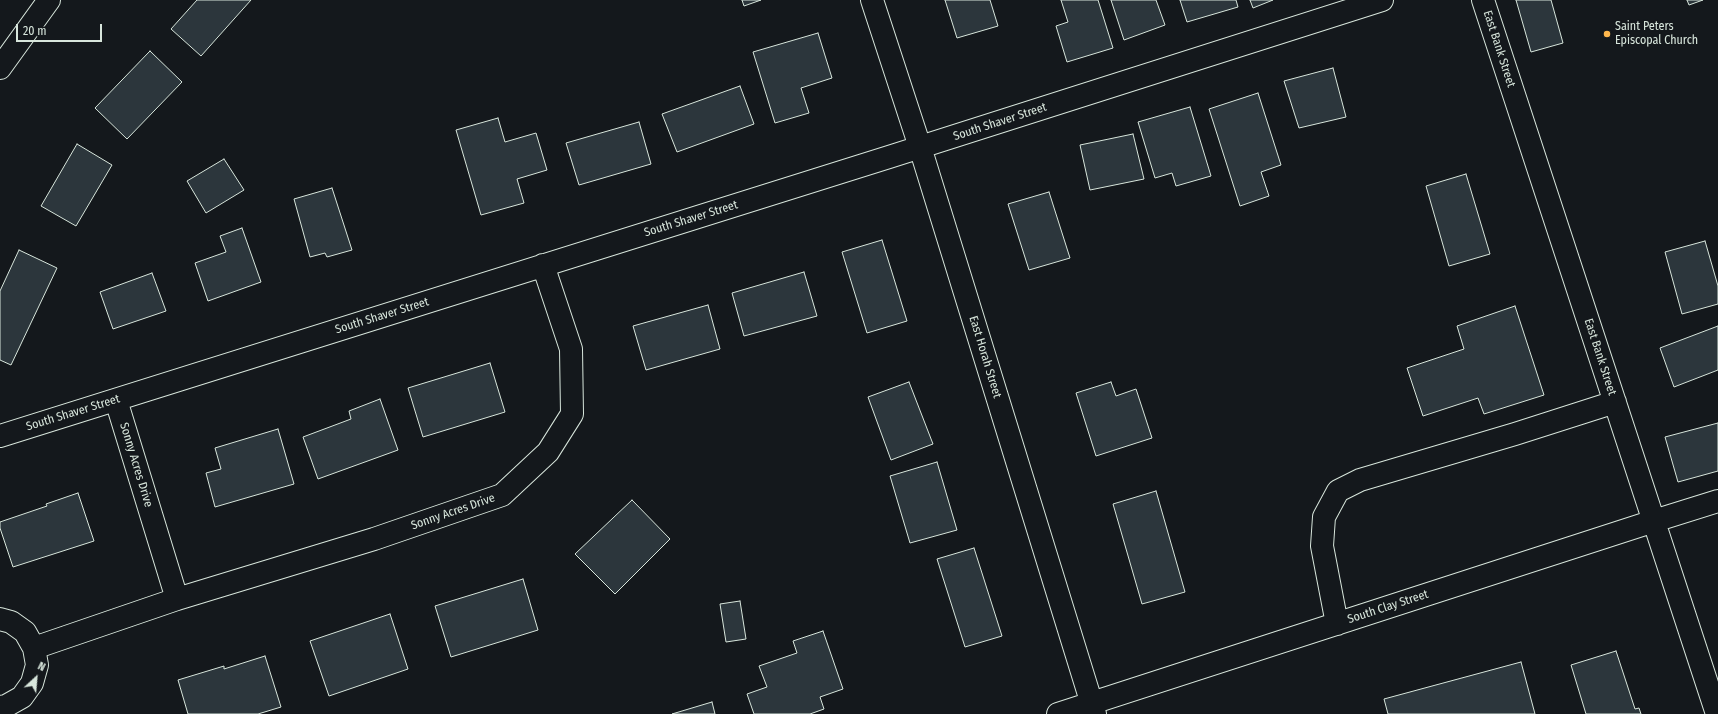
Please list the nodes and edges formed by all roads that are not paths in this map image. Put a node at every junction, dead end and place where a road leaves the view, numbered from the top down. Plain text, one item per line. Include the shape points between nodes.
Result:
1 (49, 0) edge
2 (872, 0) edge
3 (1382, 0) edge
4 (1483, 0) edge
5 (0, 68) edge
6 (920, 147) junction
7 (543, 265) junction
8 (116, 400) junction
9 (1615, 402) junction
10 (1, 432) edge
11 (1718, 501) edge
12 (1654, 521) junction
13 (177, 599) junction
14 (0, 619) edge
15 (1337, 624) junction
16 (34, 648) junction
17 (0, 707) edge
18 (1094, 709) edge
19 (1058, 714) edge
20 (1717, 714) edge

1 - 5 street
2 - 6 street, East Horah Street
3 - 6 street, South Shaver Street
4 - 9 street, East Bank Street
6 - 7 street, South Shaver Street
6 - 18 street, East Horah Street
7 - 8 street, South Shaver Street
7 - 13 street, Sonny Acres Drive via 571,349 572,414 548,452 502,495
8 - 10 street, South Shaver Street
8 - 13 street, Sonny Acres Drive
9 - 12 street, East Bank Street
9 - 15 street via 1360,480 1338,491 1324,517 1322,546
11 - 12 street, South Clay Street
12 - 15 street, South Clay Street
12 - 20 street, East Bank Street
13 - 16 street, Sonny Acres Drive
14 - 16 street via 11,622 25,632
15 - 18 street, South Clay Street
16 - 17 street via 37,665 32,683 22,697
18 - 19 street, South Clay Street

